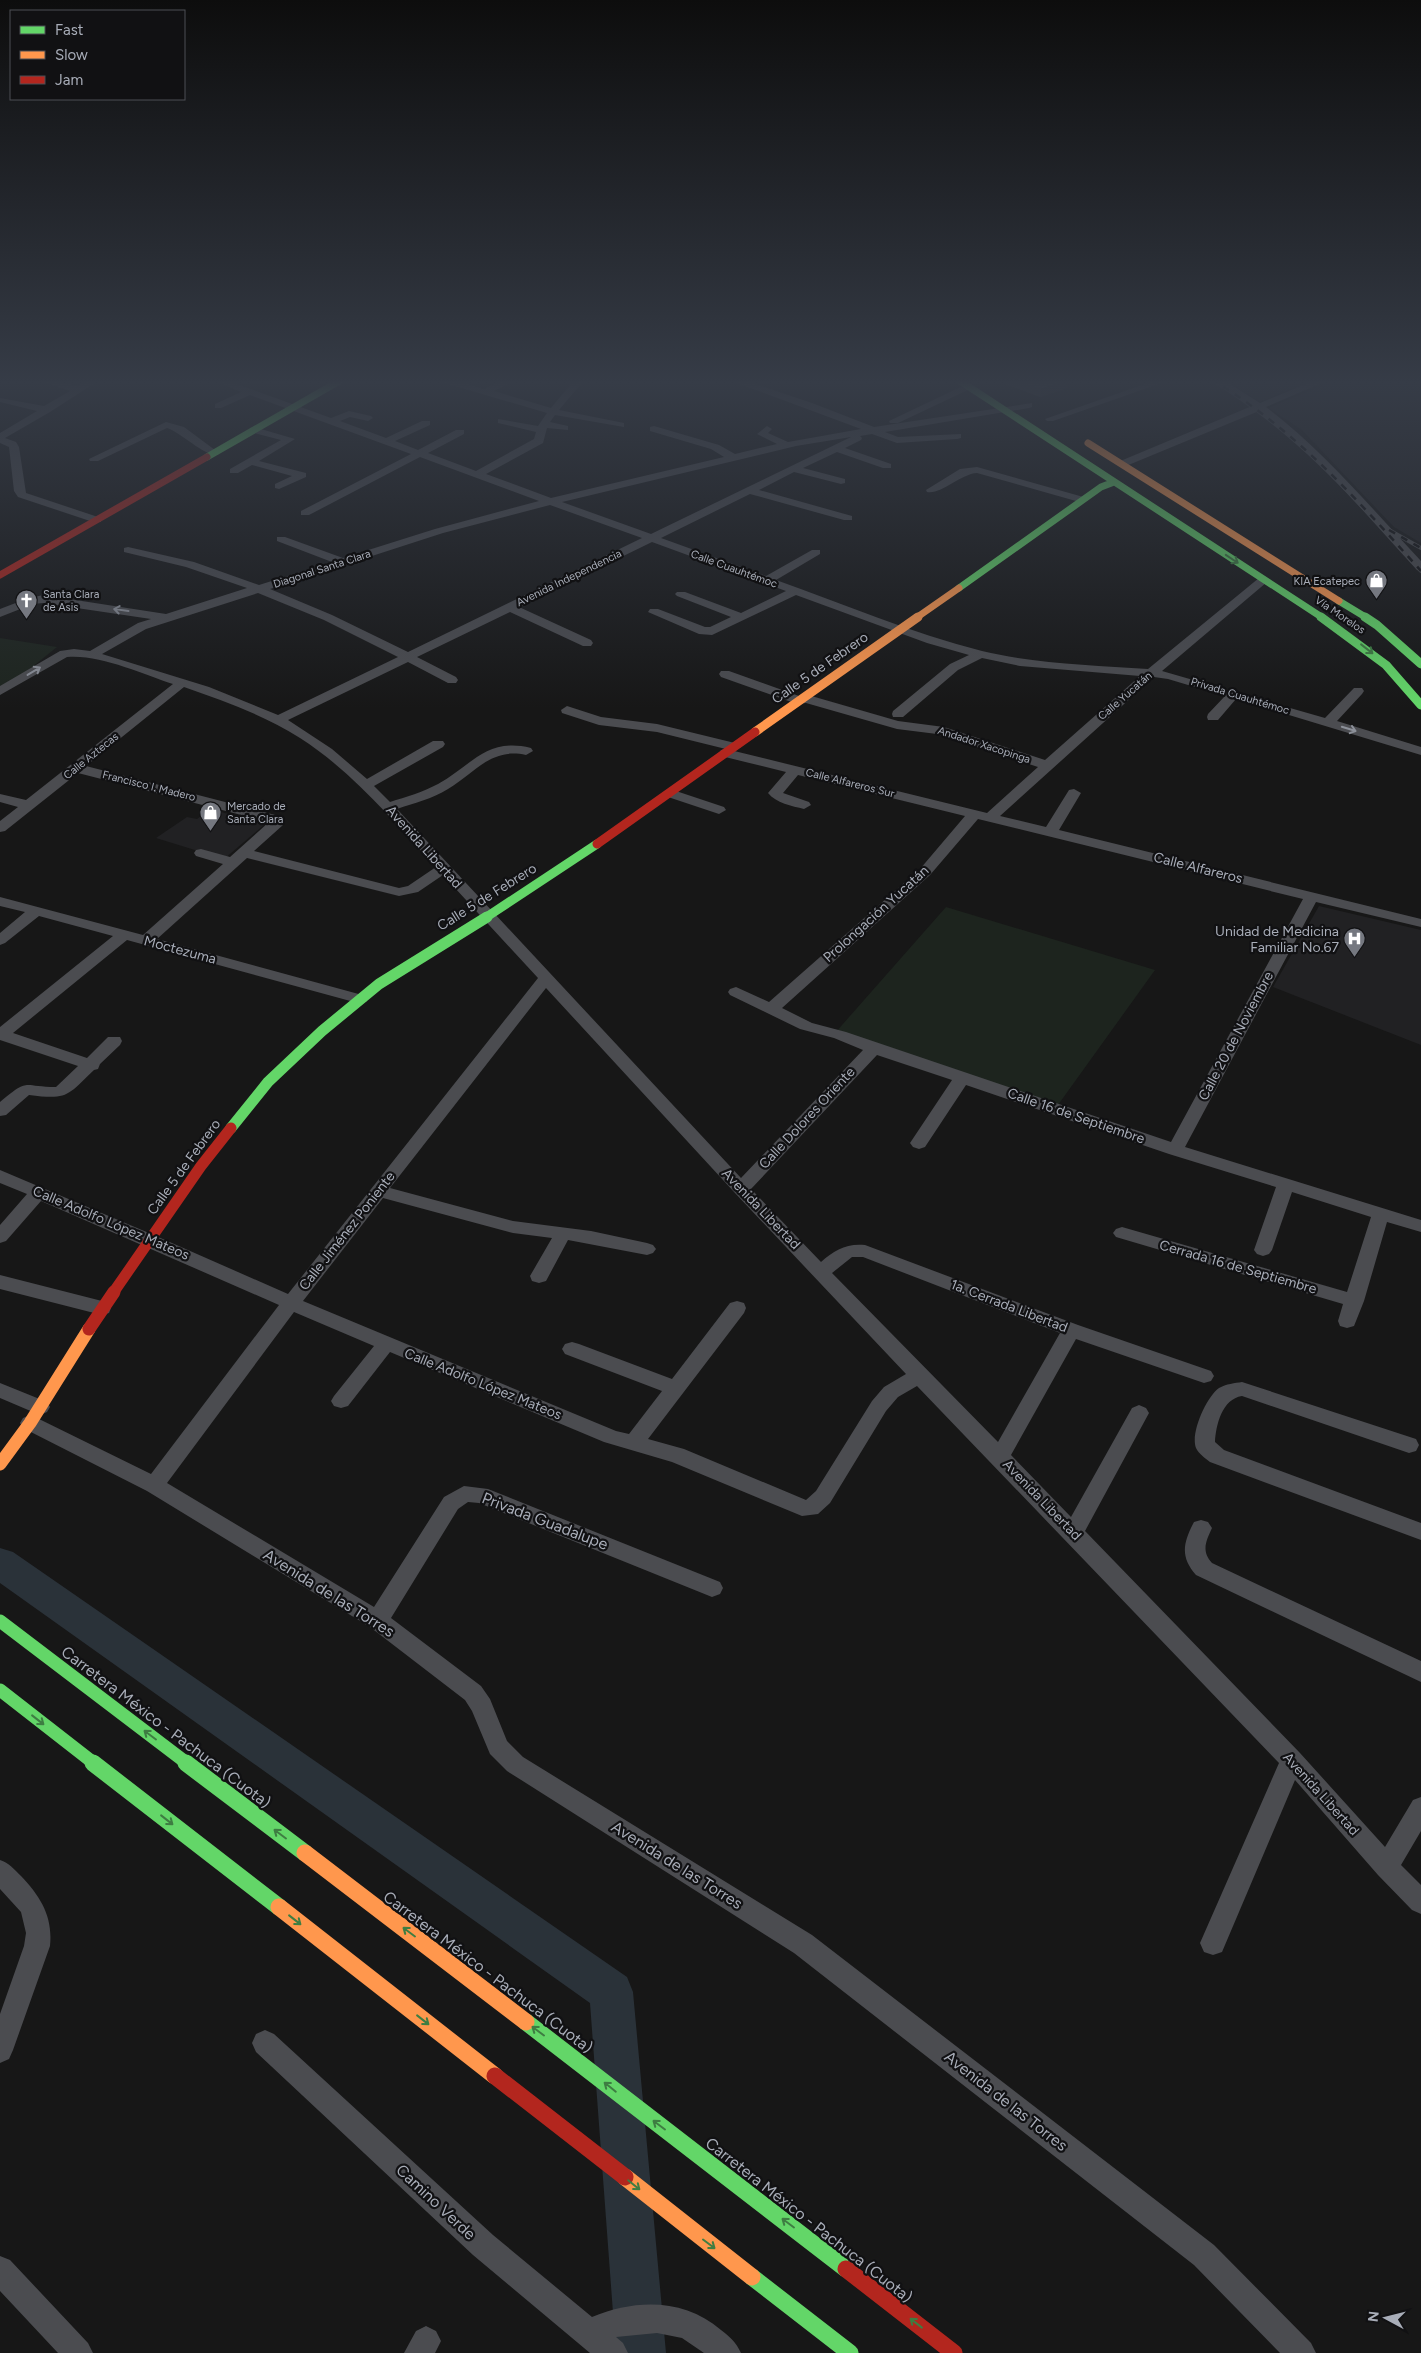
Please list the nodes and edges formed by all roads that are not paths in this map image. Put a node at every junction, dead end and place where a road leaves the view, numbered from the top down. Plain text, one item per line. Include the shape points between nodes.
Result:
1 (18, 489) edge
2 (151, 489) edge
3 (353, 489) edge
4 (512, 489) edge
5 (601, 489) edge
6 (755, 489) edge
7 (1043, 489) edge
8 (1098, 489) edge
9 (1124, 489) edge
10 (1161, 489) edge
11 (1350, 489) edge
12 (751, 491) junction
13 (807, 495) dead end
14 (1083, 500) junction
15 (547, 502) junction
16 (790, 503) junction
17 (305, 513) dead end
18 (848, 518) dead end
19 (97, 520) junction
20 (650, 538) junction
21 (281, 539) dead end
22 (128, 550) dead end
23 (816, 552) dead end
24 (344, 562) junction
25 (1421, 568) edge
26 (0, 575) edge
27 (766, 580) junction
28 (1264, 580) junction
29 (260, 590) junction
30 (795, 591) junction
31 (681, 594) dead end
32 (509, 607) junction
33 (654, 612) dead end
34 (0, 613) edge
35 (741, 617) junction
36 (169, 618) junction
37 (900, 630) junction
38 (587, 643) dead end
39 (980, 654) junction
40 (91, 655) junction
41 (409, 656) junction
42 (1421, 664) edge
43 (1151, 673) junction
44 (724, 674) dead end
45 (452, 680) dead end
46 (182, 683) junction
47 (0, 691) edge
48 (1358, 691) dead end
49 (1233, 695) junction
50 (803, 699) junction
51 (1421, 705) edge
52 (567, 710) dead end
53 (898, 714) dead end
54 (1213, 716) dead end
55 (278, 720) junction
56 (1328, 722) junction
57 (438, 744) dead end
58 (730, 750) junction
59 (526, 751) dead end
60 (1421, 751) edge
61 (1046, 766) junction
62 (76, 768) junction
63 (795, 770) junction
64 (366, 785) junction
65 (670, 792) junction
66 (1074, 793) dead end
67 (0, 798) edge
68 (28, 805) junction
69 (804, 805) dead end
70 (388, 807) junction
71 (719, 810) dead end
72 (975, 813) junction
73 (990, 817) junction
74 (0, 828) edge
75 (1051, 831) junction
76 (201, 854) dead end
77 (238, 858) junction
78 (443, 868) junction
79 (1312, 896) junction
80 (0, 901) edge
81 (36, 911) junction
82 (488, 916) junction
83 (1421, 923) edge
84 (124, 935) junction
85 (0, 940) edge
86 (146, 941) junction
87 (545, 979) junction
88 (736, 992) dead end
89 (360, 999) junction
90 (771, 1009) junction
91 (0, 1034) edge
92 (114, 1041) dead end
93 (874, 1048) junction
94 (92, 1064) junction
95 (962, 1078) junction
96 (0, 1111) edge
97 (919, 1143) dead end
98 (1175, 1150) junction
99 (0, 1176) edge
100 (1286, 1184) junction
101 (741, 1189) junction
102 (378, 1191) junction
103 (39, 1192) junction
104 (1381, 1214) junction
105 (1421, 1226) edge
106 (1122, 1233) dead end
107 (563, 1234) junction
108 (0, 1237) edge
109 (150, 1240) junction
110 (647, 1249) dead end
111 (1263, 1250) dead end
112 (821, 1273) junction
113 (539, 1276) dead end
114 (0, 1282) edge
115 (1354, 1301) junction
116 (290, 1303) junction
117 (102, 1308) junction
118 (737, 1308) dead end
119 (1347, 1321) dead end
120 (1071, 1330) junction
121 (386, 1344) junction
122 (572, 1349) dead end
123 (918, 1376) junction
124 (1204, 1376) dead end
125 (675, 1388) junction
126 (0, 1390) edge
127 (341, 1401) dead end
128 (1139, 1413) dead end
129 (35, 1415) junction
130 (633, 1444) junction
131 (1409, 1445) dead end
132 (1000, 1457) junction
133 (0, 1464) edge
134 (154, 1486) junction
135 (1201, 1528) dead end
136 (1421, 1532) edge
137 (1073, 1533) junction
138 (712, 1588) dead end
139 (378, 1620) junction
140 (0, 1621) edge
141 (1421, 1672) edge
142 (0, 1690) edge
143 (1292, 1760) junction
144 (1421, 1808) edge
145 (1387, 1867) junction
146 (0, 1871) edge
147 (1421, 1902) edge
148 (1213, 1943) dead end
149 (265, 2043) dead end
150 (0, 2050) edge
151 (0, 2270) edge
152 (592, 2334) junction
153 (78, 2353) edge
154 (613, 2353) edge
155 (726, 2353) edge
156 (850, 2353) edge
157 (954, 2353) edge
158 (1301, 2353) edge

1 - 19 street via 22,495
2 - 19 main road
3 - 17 street
4 - 15 street, Calle Cuauhtémoc
5 - 15 street, Diagonal Santa Clara
6 - 12 street, Avenida Independencia
7 - 14 street
8 - 14 main road, Calle 5 de Febrero
9 -> 28 main road, Vía Morelos
10 - 42 main road, Vía Morelos via 1377,625
11 - 25 street
12 - 16 street
12 - 20 street, Avenida Independencia
13 - 16 street
14 - 37 main road, Calle 5 de Febrero
15 - 20 street, Calle Cuauhtémoc
15 - 24 street, Diagonal Santa Clara via 439,531
16 - 18 street
19 - 26 main road
20 - 27 street, Calle Cuauhtémoc
20 - 32 street, Avenida Independencia
21 - 24 street
22 - 29 street via 197,566
23 - 27 street
24 - 29 street, Diagonal Santa Clara
27 - 30 street, Calle Cuauhtémoc
28 - 43 street, Calle Yucatán
28 -> 51 main road, Vía Morelos via 1372,653
29 - 36 street, Diagonal Santa Clara
29 - 41 street
30 - 35 street
30 - 37 street, Calle Cuauhtémoc
31 - 35 street
32 - 38 street
32 - 41 street, Avenida Independencia
33 - 35 street via 706,631 716,630
36 -> 34 street via 43,599
36 - 40 street, Diagonal Santa Clara via 142,626
37 - 39 street, Calle Cuauhtémoc
37 - 50 main road, Calle 5 de Febrero
39 - 43 street, Calle Cuauhtémoc via 1038,664
39 - 53 street via 954,667
40 - 46 street, Avenida Libertad
47 -> 40 street, Avenida Libertad via 60,656 70,653
41 - 45 street
41 - 55 street, Avenida Independencia
43 - 49 street, Privada Cuauhtémoc via 1169,675
43 - 61 street, Calle Yucatán
44 - 50 street, Andador Xacopinga
46 - 55 street, Avenida Libertad
46 - 62 street, Calle Aztecas
48 - 56 street
49 - 54 street
49 - 56 street, Privada Cuauhtémoc
50 - 58 main road, Calle 5 de Febrero
50 - 61 street, Andador Xacopinga via 897,726 939,730
52 - 58 street, Calle Alfareros Sur via 599,721 658,728
55 - 64 street, Avenida Libertad via 324,749
56 -> 60 street, Privada Cuauhtémoc
57 - 64 street
58 - 63 street, Calle Alfareros Sur
58 - 65 main road, Calle 5 de Febrero
59 - 70 street via 513,747 495,751 442,787
61 - 73 street, Calle Yucatán
62 - 68 street, Calle Aztecas
62 - 77 street, Francisco I. Madero via 278,822
63 - 69 street via 775,793
63 - 72 street, Calle Alfareros Sur
64 - 70 street, Avenida Libertad
65 - 71 street
65 - 82 main road, Calle 5 de Febrero
66 - 75 street
67 - 68 street
68 - 74 street, Calle Aztecas
70 - 78 street, Avenida Libertad
72 - 73 street, Calle Alfareros
72 - 90 street, Prolongación Yucatán via 925,872
73 - 75 street, Calle Alfareros
75 - 79 street, Calle Alfareros
76 - 77 street
77 - 78 street via 398,892 413,889
77 - 86 street
78 - 82 street, Avenida Libertad
79 - 83 street, Calle Alfareros
79 - 98 street, Calle 20 de Noviembre
80 - 81 street, Moctezuma
81 - 84 street, Moctezuma
81 - 85 street
82 - 87 street, Avenida Libertad
82 - 89 main road, Calle 5 de Febrero via 408,964
84 - 86 street, Moctezuma
84 - 91 street
86 - 89 street, Moctezuma
87 - 101 street, Avenida Libertad
87 - 102 street, Calle Jiménez Poniente
88 - 90 street, Calle 16 de Septiembre
89 - 109 main road, Calle 5 de Febrero via 294,1057 250,1103
90 - 93 street, Calle 16 de Septiembre via 806,1026
91 - 94 street
92 - 94 street
93 - 95 street, Calle 16 de Septiembre
93 - 101 street, Calle Dolores Oriente
94 - 96 street via 58,1093 26,1089
95 - 97 street
95 - 98 street, Calle 16 de Septiembre
98 - 100 street, Calle 16 de Septiembre
99 - 103 street, Calle Adolfo López Mateos
100 - 104 street, Calle 16 de Septiembre
100 - 111 street, Cerrada 16 de Septiembre
101 - 112 street, Avenida Libertad
102 - 107 street via 513,1227
102 - 116 street, Calle Jiménez Poniente
103 - 108 street
103 - 109 street, Calle Adolfo López Mateos
104 - 105 street, Calle 16 de Septiembre
104 - 115 street
106 - 115 street, Cerrada 16 de Septiembre
107 - 110 street
107 - 113 street
109 - 116 street, Calle Adolfo López Mateos
109 - 117 main road, Calle 5 de Febrero
112 - 120 street, 1a. Cerrada Libertad via 844,1253 853,1249 865,1251
112 - 123 street, Avenida Libertad
114 - 117 street
115 - 119 street
116 - 121 street, Calle Adolfo López Mateos
116 - 134 street, Calle Jiménez Poniente
117 - 129 main road, Calle 5 de Febrero
118 - 125 street
120 - 124 street, 1a. Cerrada Libertad
120 - 132 street
121 - 127 street
121 - 130 street, Calle Adolfo López Mateos
122 - 125 street
123 - 130 street, Calle Adolfo López Mateos via 891,1392 879,1406 823,1497 811,1508 792,1505 677,1455
123 - 132 street, Avenida Libertad
125 - 130 street
126 - 129 street, Avenida de las Torres
128 - 137 street
129 - 133 main road, Calle 5 de Febrero
129 - 134 street, Avenida de las Torres
131 - 136 street via 1242,1389 1225,1394 1204,1434 1206,1447 1218,1456
132 - 137 street, Avenida Libertad
134 - 139 street, Avenida de las Torres
135 - 141 street via 1192,1553 1204,1569
137 - 143 street, Avenida Libertad
138 - 139 street, Privada Guadalupe via 481,1495 464,1494 450,1503
139 - 158 street, Avenida de las Torres via 473,1693 482,1706 498,1747 515,1764 803,1944 1204,2255
157 -> 140 main road, Carretera México - Pachuca (Cuota) via 577,2060
142 -> 156 main road
143 - 145 street, Avenida Libertad
143 - 148 street
144 - 145 street
145 - 147 street, Avenida Libertad
146 - 150 street via 29,1902 37,1915 40,1929
149 - 152 street, Camino Verde via 483,2245
151 - 153 street
152 - 154 street, Camino Verde
152 - 155 street via 606,2324 618,2321 673,2320 695,2329

